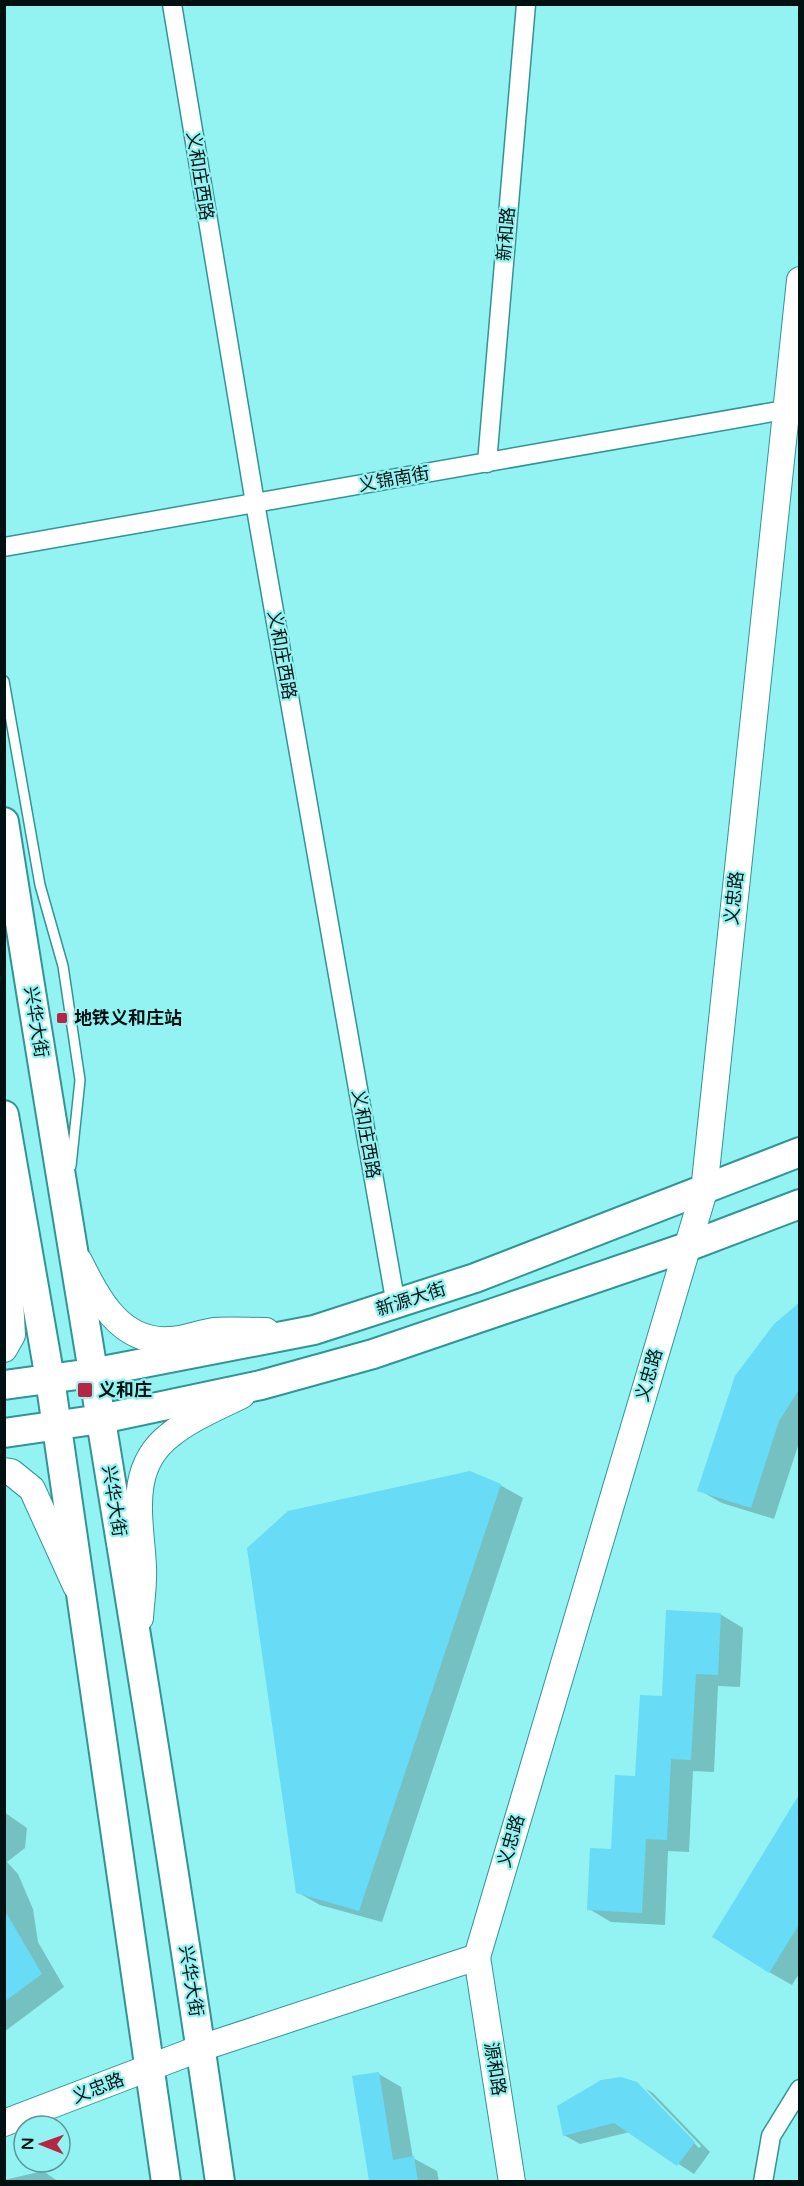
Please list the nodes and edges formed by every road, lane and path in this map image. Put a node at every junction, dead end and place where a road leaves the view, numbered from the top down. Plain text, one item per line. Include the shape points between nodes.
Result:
1 (172, 4) edge
2 (526, 4) edge
3 (800, 280) edge
4 (784, 410) junction
5 (487, 462) junction
6 (255, 503) junction
7 (4, 548) edge
8 (4, 681) edge
9 (4, 822) edge
10 (5, 1120) edge
11 (800, 1152) edge
12 (18, 1186) junction
13 (704, 1191) junction
14 (800, 1204) edge
15 (66, 1216) junction
16 (70, 1244) junction
17 (687, 1247) junction
18 (396, 1305) junction
19 (314, 1330) junction
20 (4, 1349) edge
21 (92, 1373) junction
22 (50, 1379) junction
23 (4, 1384) edge
24 (261, 1384) junction
25 (101, 1419) junction
26 (56, 1426) junction
27 (4, 1433) edge
28 (4, 1471) edge
29 (81, 1596) junction
30 (139, 1651) junction
31 (477, 1957) junction
32 (201, 2048) junction
33 (150, 2069) junction
34 (800, 2089) edge
35 (4, 2123) edge
36 (166, 2181) edge
37 (220, 2181) edge
38 (512, 2181) edge
39 (764, 2181) edge

1 - 6 street, 义和庄西路
2 - 5 street, 新和路
3 - 4 street, 义忠路
4 - 5 street, 义锦南街
4 - 13 street, 义忠路
5 - 6 street, 义锦南街
6 - 7 street, 义锦南街
6 - 18 street, 义和庄西路
8 - 15 lane via 40,885 63,966 80,1080
9 - 15 main road, 兴华大街
10 - 12 main road
11 - 13 main road, 新源大街
12 - 20 street via 8,1265 12,1335
12 - 22 main road
13 - 17 street, 义忠路
13 - 18 main road, 新源大街
14 - 17 main road
15 - 16 main road, 兴华大街
16 - 19 street via 100,1302 125,1329 150,1340 214,1332
16 - 21 main road, 兴华大街
17 - 24 main road via 373,1354
17 - 31 street, 义忠路
18 - 19 main road, 新源大街
19 - 21 main road, 新源大街
21 - 22 main road, 新源大街
21 - 25 main road, 兴华大街
22 - 23 main road, 新源大街
22 - 26 main road
24 - 25 main road
24 - 30 street via 168,1436 147,1462 138,1491 143,1567
25 - 26 main road
25 - 30 main road, 兴华大街
26 - 27 main road
26 - 29 main road
28 - 29 street via 32,1489
29 - 33 main road
30 - 32 main road, 兴华大街
31 - 32 street, 义忠路
31 - 38 street, 源和路
32 - 33 street, 义忠路
32 - 37 main road, 兴华大街
33 - 35 street, 义忠路
33 - 36 main road
34 - 39 street via 771,2136

